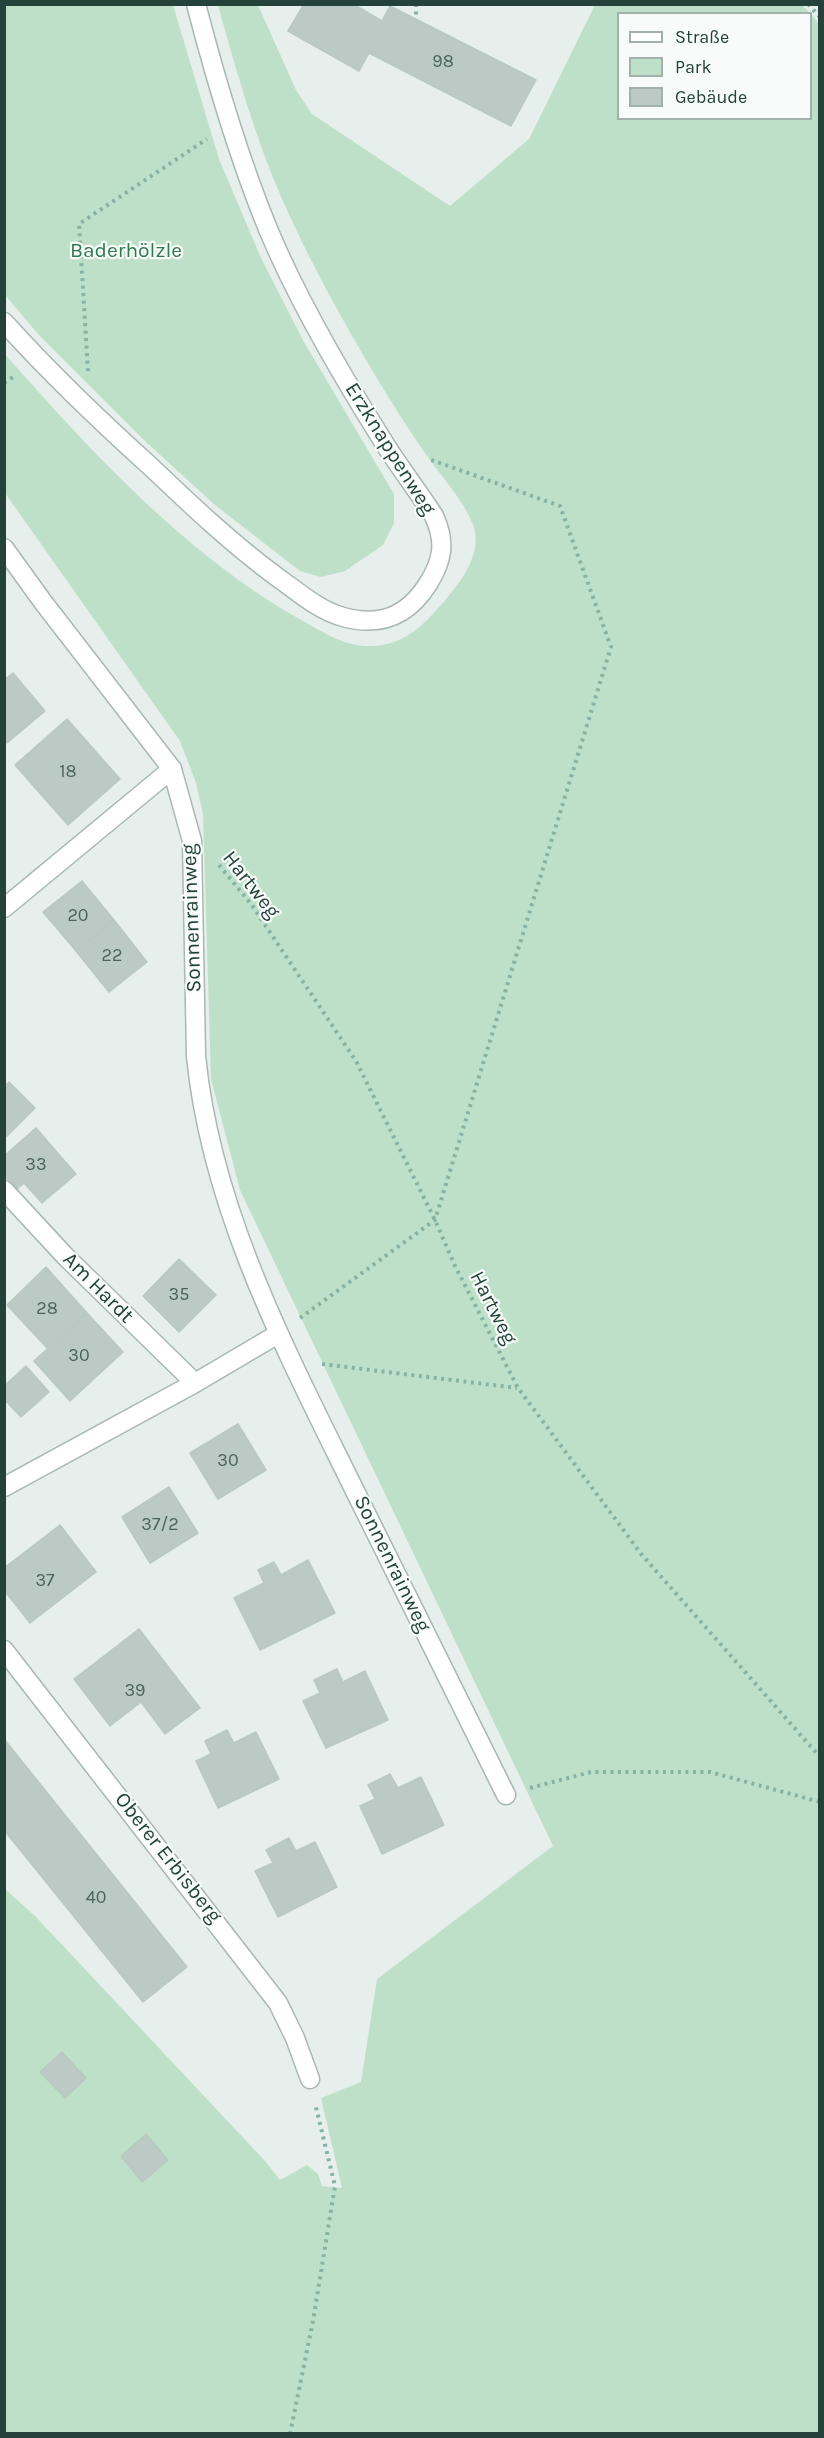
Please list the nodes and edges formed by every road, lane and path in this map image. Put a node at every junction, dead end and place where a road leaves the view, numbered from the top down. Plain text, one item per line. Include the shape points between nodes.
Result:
1 (196, 4) edge
2 (416, 4) edge
3 (808, 4) edge
4 (819, 17) edge
5 (416, 19) dead end
6 (216, 133) dead end
7 (4, 322) edge
8 (88, 370) dead end
9 (428, 459) dead end
10 (4, 548) edge
11 (172, 769) junction
12 (192, 841) junction
13 (4, 908) edge
14 (4, 1190) edge
15 (435, 1220) junction
16 (278, 1334) junction
17 (290, 1360) junction
18 (195, 1383) junction
19 (518, 1388) junction
20 (4, 1487) edge
21 (4, 1650) edge
22 (819, 1756) edge
23 (506, 1795) joint
24 (819, 1802) edge
25 (310, 2079) joint
26 (290, 2433) edge

1 - 7 street, Erzknappenweg via 230,126 269,231 355,396 440,528 443,552 432,577 411,605 380,621 340,616 320,607 194,508 73,395
2 - 5 path
3 - 4 path
6 - 8 path via 79,224
9 - 15 path via 560,506 611,647
10 - 11 street, Sonnenrainweg
11 - 12 street, Sonnenrainweg
11 - 13 street
12 - 15 path, Hartweg via 225,870 251,904 356,1060
12 - 16 street, Sonnenrainweg via 199,1087 227,1199
14 - 18 street, Am Hardt via 65,1256
15 - 16 path
15 - 19 path, Hartweg via 454,1266
16 - 17 street, Sonnenrainweg
16 - 18 street
17 - 19 path
17 - 23 street, Sonnenrainweg
18 - 20 street
19 - 22 path, Hartweg via 642,1555
21 - 25 street, Oberer Erbisberg via 278,2003 296,2038
23 - 24 path via 591,1772 710,1772
25 - 26 path via 335,2186

